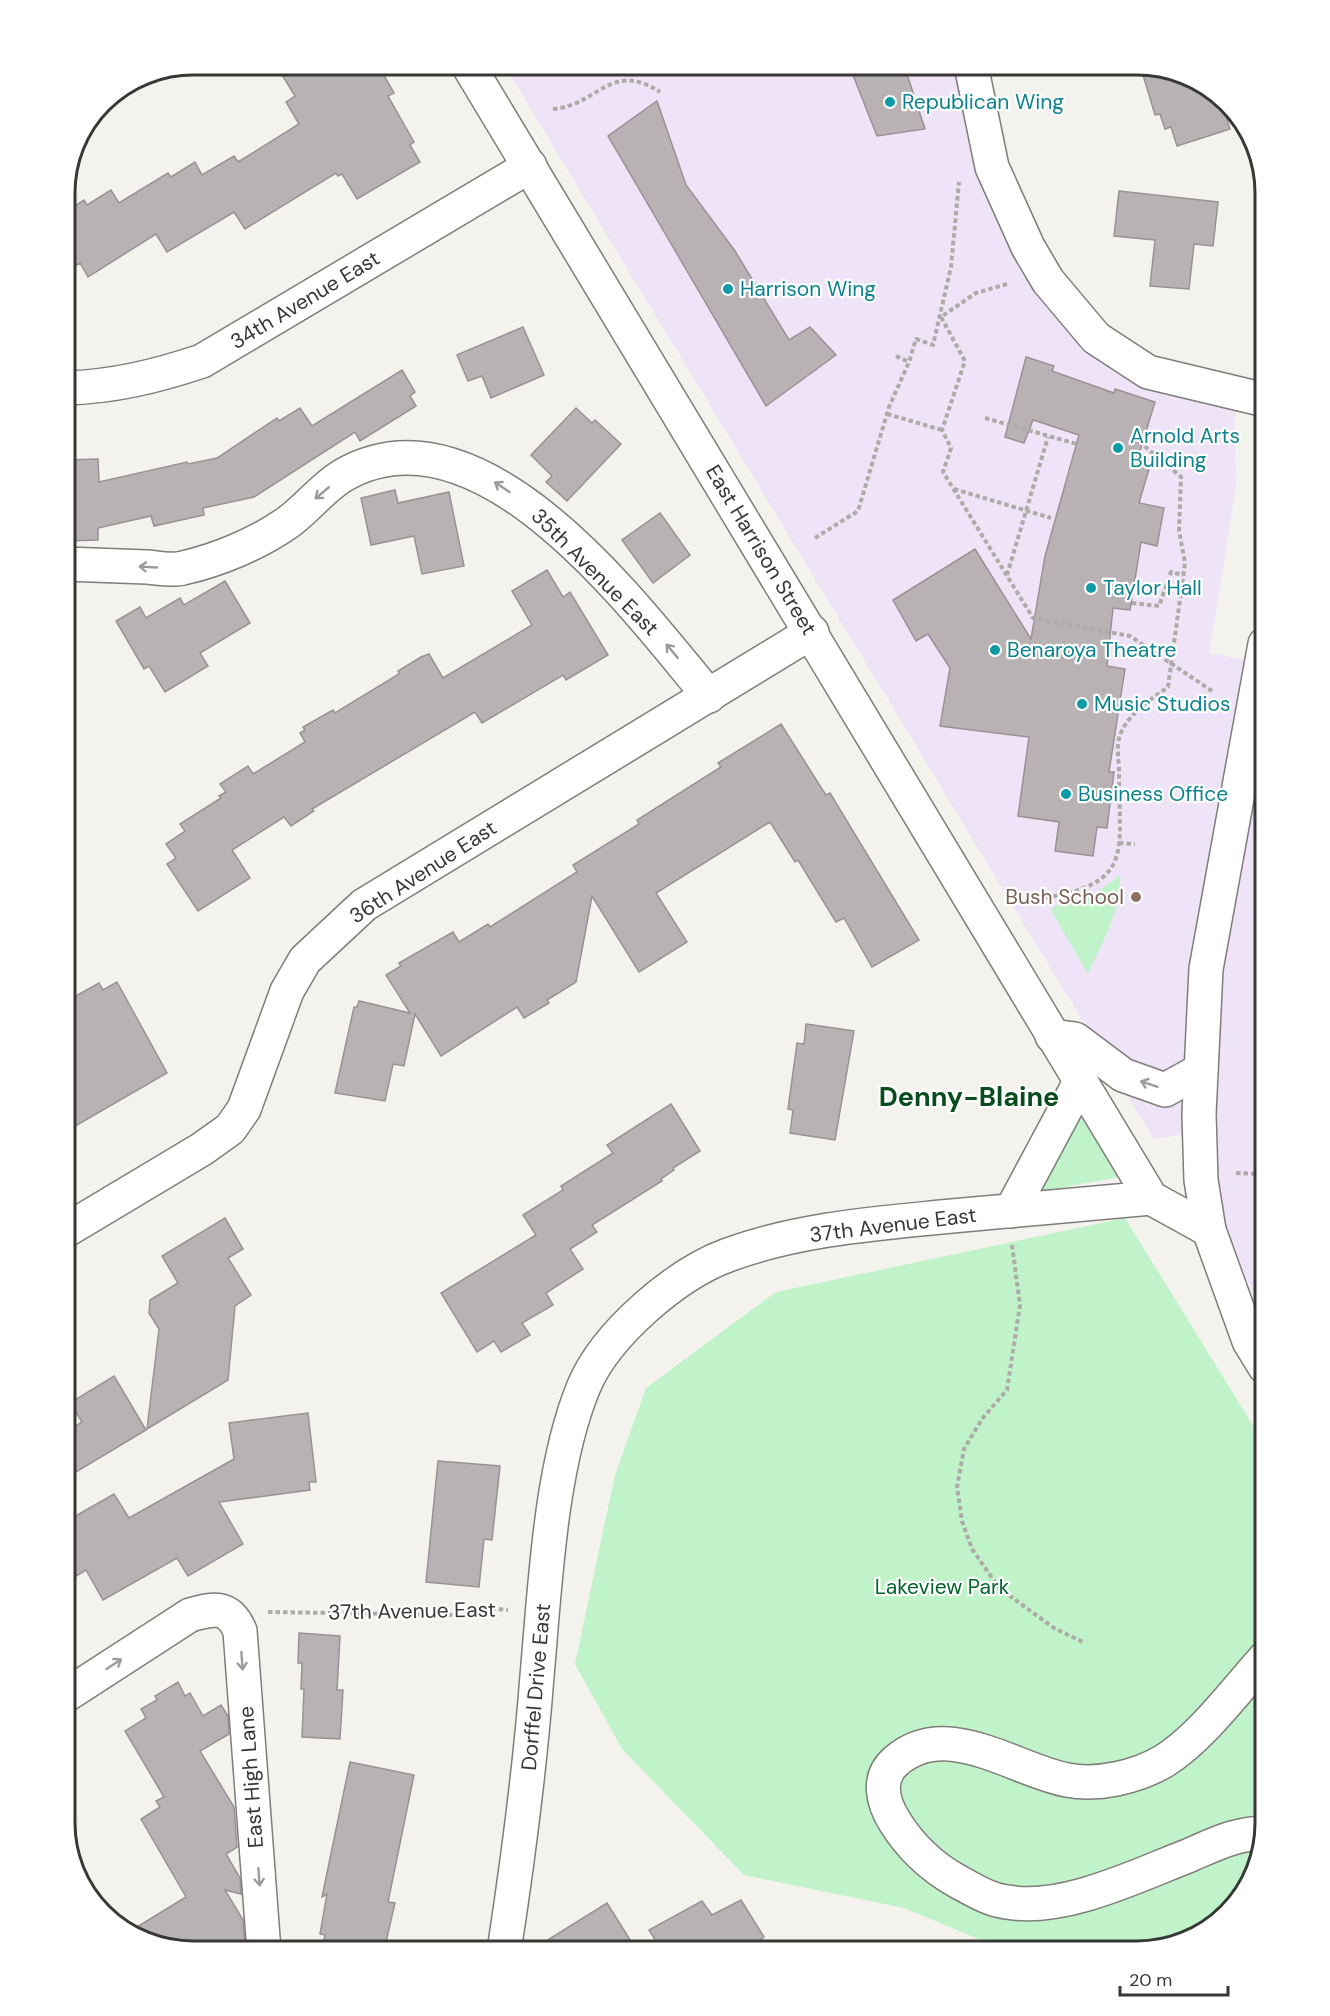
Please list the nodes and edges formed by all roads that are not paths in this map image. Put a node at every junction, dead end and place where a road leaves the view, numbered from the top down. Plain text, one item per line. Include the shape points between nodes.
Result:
1 (475, 75) edge
2 (973, 75) edge
3 (530, 166) junction
4 (75, 388) edge
5 (1255, 397) edge
6 (75, 564) edge
7 (812, 633) junction
8 (710, 696) junction
9 (1255, 704) edge
10 (1052, 1036) junction
11 (1201, 1070) junction
12 (1080, 1082) junction
13 (1151, 1198) junction
14 (1011, 1224) junction
15 (75, 1225) edge
16 (1209, 1230) junction
17 (1255, 1350) edge
18 (572, 1424) joint
19 (1255, 1670) edge
20 (75, 1689) edge
21 (1254, 1835) edge
22 (263, 1941) edge
23 (505, 1941) edge

1 - 3 street, East Harrison Street
2 - 5 street via 992,166 1028,247 1048,281 1096,338 1148,372
3 - 4 street, 34th Avenue East via 202,361 155,376
3 - 7 street, East Harrison Street
8 -> 6 street, 35th Avenue East via 636,608 541,513 492,481 446,462 406,459 373,463 342,477 288,522 255,543 181,569
7 - 8 street, 36th Avenue East
7 - 10 street, East Harrison Street
8 - 15 street, 36th Avenue East via 363,905 305,960 287,991 244,1109 230,1129
9 - 11 street via 1206,969
11 -> 10 street via 1165,1090 1123,1075 1075,1039
10 - 12 street, East Harrison Street
11 - 16 street via 1201,1180
12 - 13 street, East Harrison Street
12 - 14 street
13 - 14 street, 37th Avenue East
13 - 16 street, East Harrison Street
14 - 18 street, 37th Avenue East via 846,1226 725,1256 676,1284 627,1323 604,1349 584,1386
16 - 17 street
18 - 23 street, Dorffel Drive East via 557,1490 532,1737
19 - 21 street via 1193,1737 1164,1761 1135,1773 1096,1783 1067,1780 967,1747 943,1743 905,1753 885,1775 882,1791 896,1824 921,1854 953,1879 1004,1902 1029,1905 1118,1884 1233,1839
20 -> 22 street, East High Lane via 190,1615 222,1610 234,1618 240,1631

